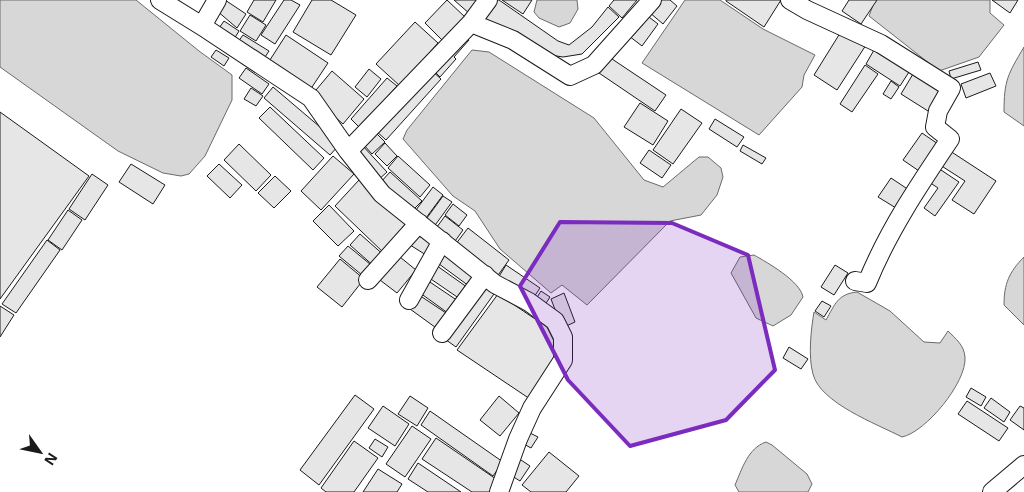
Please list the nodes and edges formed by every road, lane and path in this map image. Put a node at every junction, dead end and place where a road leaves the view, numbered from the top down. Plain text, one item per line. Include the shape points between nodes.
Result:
1 (160, 0) edge
2 (217, 0) edge
3 (488, 0) edge
4 (652, 0) edge
5 (790, 0) edge
6 (471, 23) junction
7 (202, 26) junction
8 (348, 151) junction
9 (419, 223) junction
10 (442, 242) junction
11 (484, 275) junction
12 (368, 280) dead end
13 (855, 281) dead end
14 (409, 300) dead end
15 (442, 333) dead end
16 (1024, 465) edge
17 (499, 492) edge
18 (992, 492) edge

1 - 7 street
2 - 7 street
3 - 6 street
4 - 6 street via 594,65 570,76 513,40
5 - 13 street via 881,44 951,88 938,111 935,128 950,139 904,208 867,283
6 - 8 street
7 - 8 street via 311,98
8 - 9 street via 382,194
9 - 10 street
9 - 12 street
10 - 11 street
10 - 14 street
11 - 15 street
11 - 17 street via 555,321 563,337 564,360 532,408
16 - 18 street

